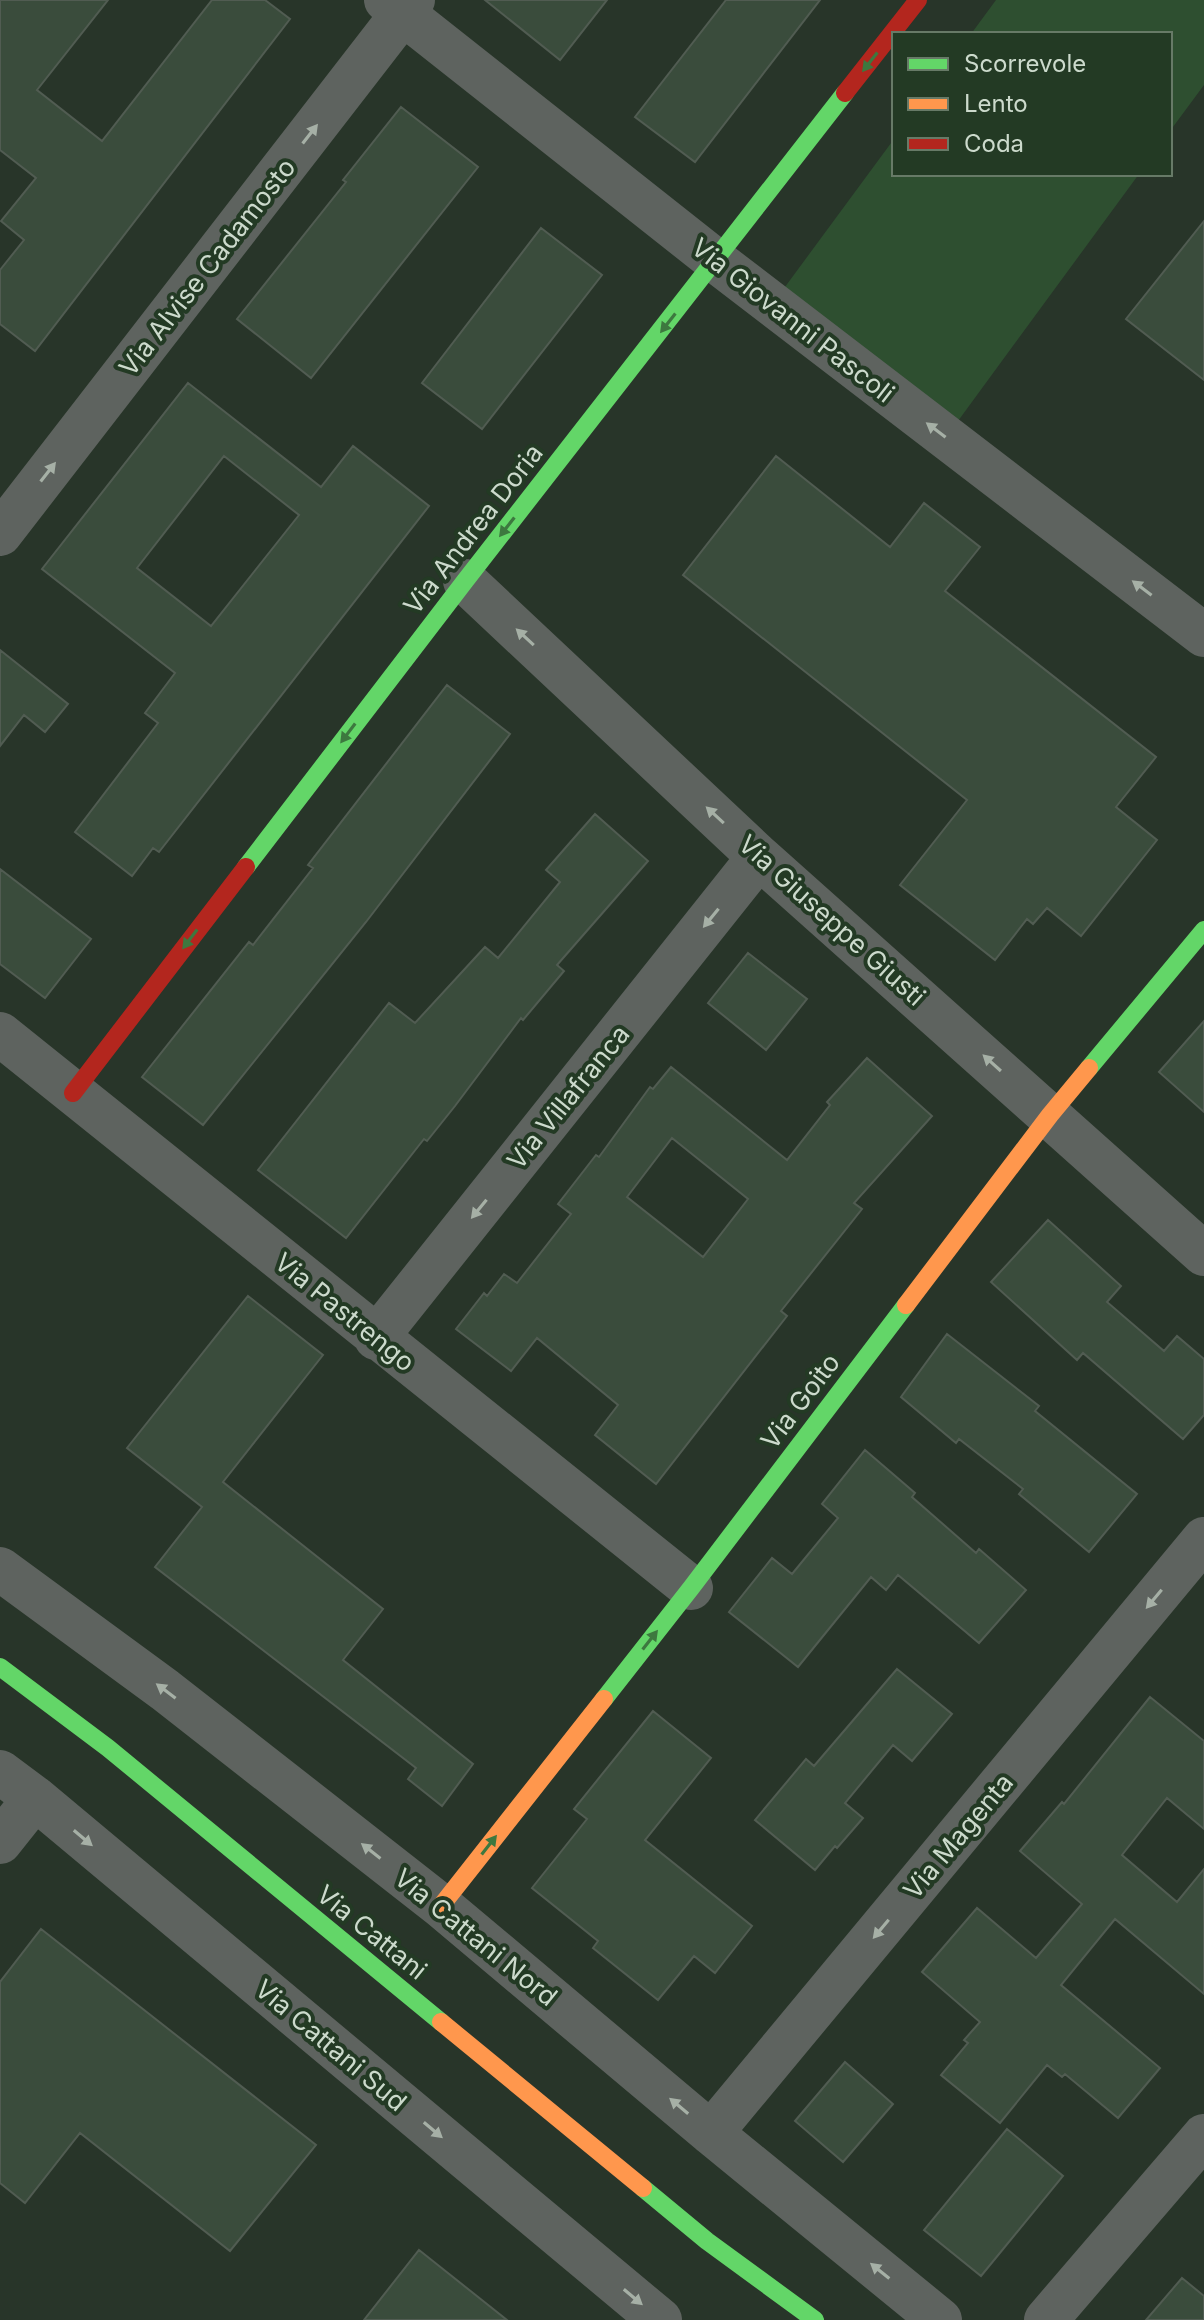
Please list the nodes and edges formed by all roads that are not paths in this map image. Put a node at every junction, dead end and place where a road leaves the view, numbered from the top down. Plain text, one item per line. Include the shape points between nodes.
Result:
1 (918, 0) edge
2 (401, 4) edge
3 (893, 32) edge
4 (892, 34) edge
5 (716, 261) junction
6 (0, 534) edge
7 (465, 581) junction
8 (1204, 635) edge
9 (759, 857) junction
10 (1204, 930) edge
11 (0, 1034) edge
12 (73, 1093) junction
13 (1050, 1115) junction
14 (1204, 1254) edge
15 (376, 1338) junction
16 (1204, 1539) edge
17 (0, 1569) edge
18 (691, 1588) junction
19 (0, 1667) edge
20 (0, 1772) edge
21 (35, 1798) junction
22 (0, 1842) edge
23 (441, 1906) junction
24 (711, 2133) junction
25 (1204, 2136) edge
26 (707, 2241) junction
27 (660, 2320) edge
28 (789, 2320) edge
29 (815, 2320) edge
30 (940, 2320) edge
31 (1046, 2320) edge

1 -> 3 street, Via Andrea Doria
2 - 5 street, Via Giovanni Pascoli
6 -> 2 street, Via Alvise Cadamosto
4 -> 5 street, Via Andrea Doria
5 -> 7 street, Via Andrea Doria
8 -> 5 street, Via Giovanni Pascoli
9 -> 7 street, Via Giuseppe Giusti
7 -> 12 street, Via Andrea Doria
13 -> 9 street, Via Giuseppe Giusti
9 -> 15 street, Via Villafranca
10 - 13 street, Via Goito
11 - 12 street, Via Pastrengo
12 - 15 street, Via Pastrengo
13 - 14 street, Via Giuseppe Giusti
13 - 18 street, Via Goito
15 - 18 street, Via Pastrengo
16 -> 24 street, Via Magenta
23 -> 17 street, Via Cattani Nord via 165,1690
23 -> 18 street, Via Goito
19 - 26 street, Via Cattani via 108,1748
20 - 21 street, Via Cattani Sud
21 - 22 street
21 -> 27 street, Via Cattani Sud
24 -> 23 street, Via Cattani Nord
30 -> 24 street, Via Cattani Nord
25 - 31 street
26 - 28 street, Via Cattani
26 - 29 street, Via Cattani

